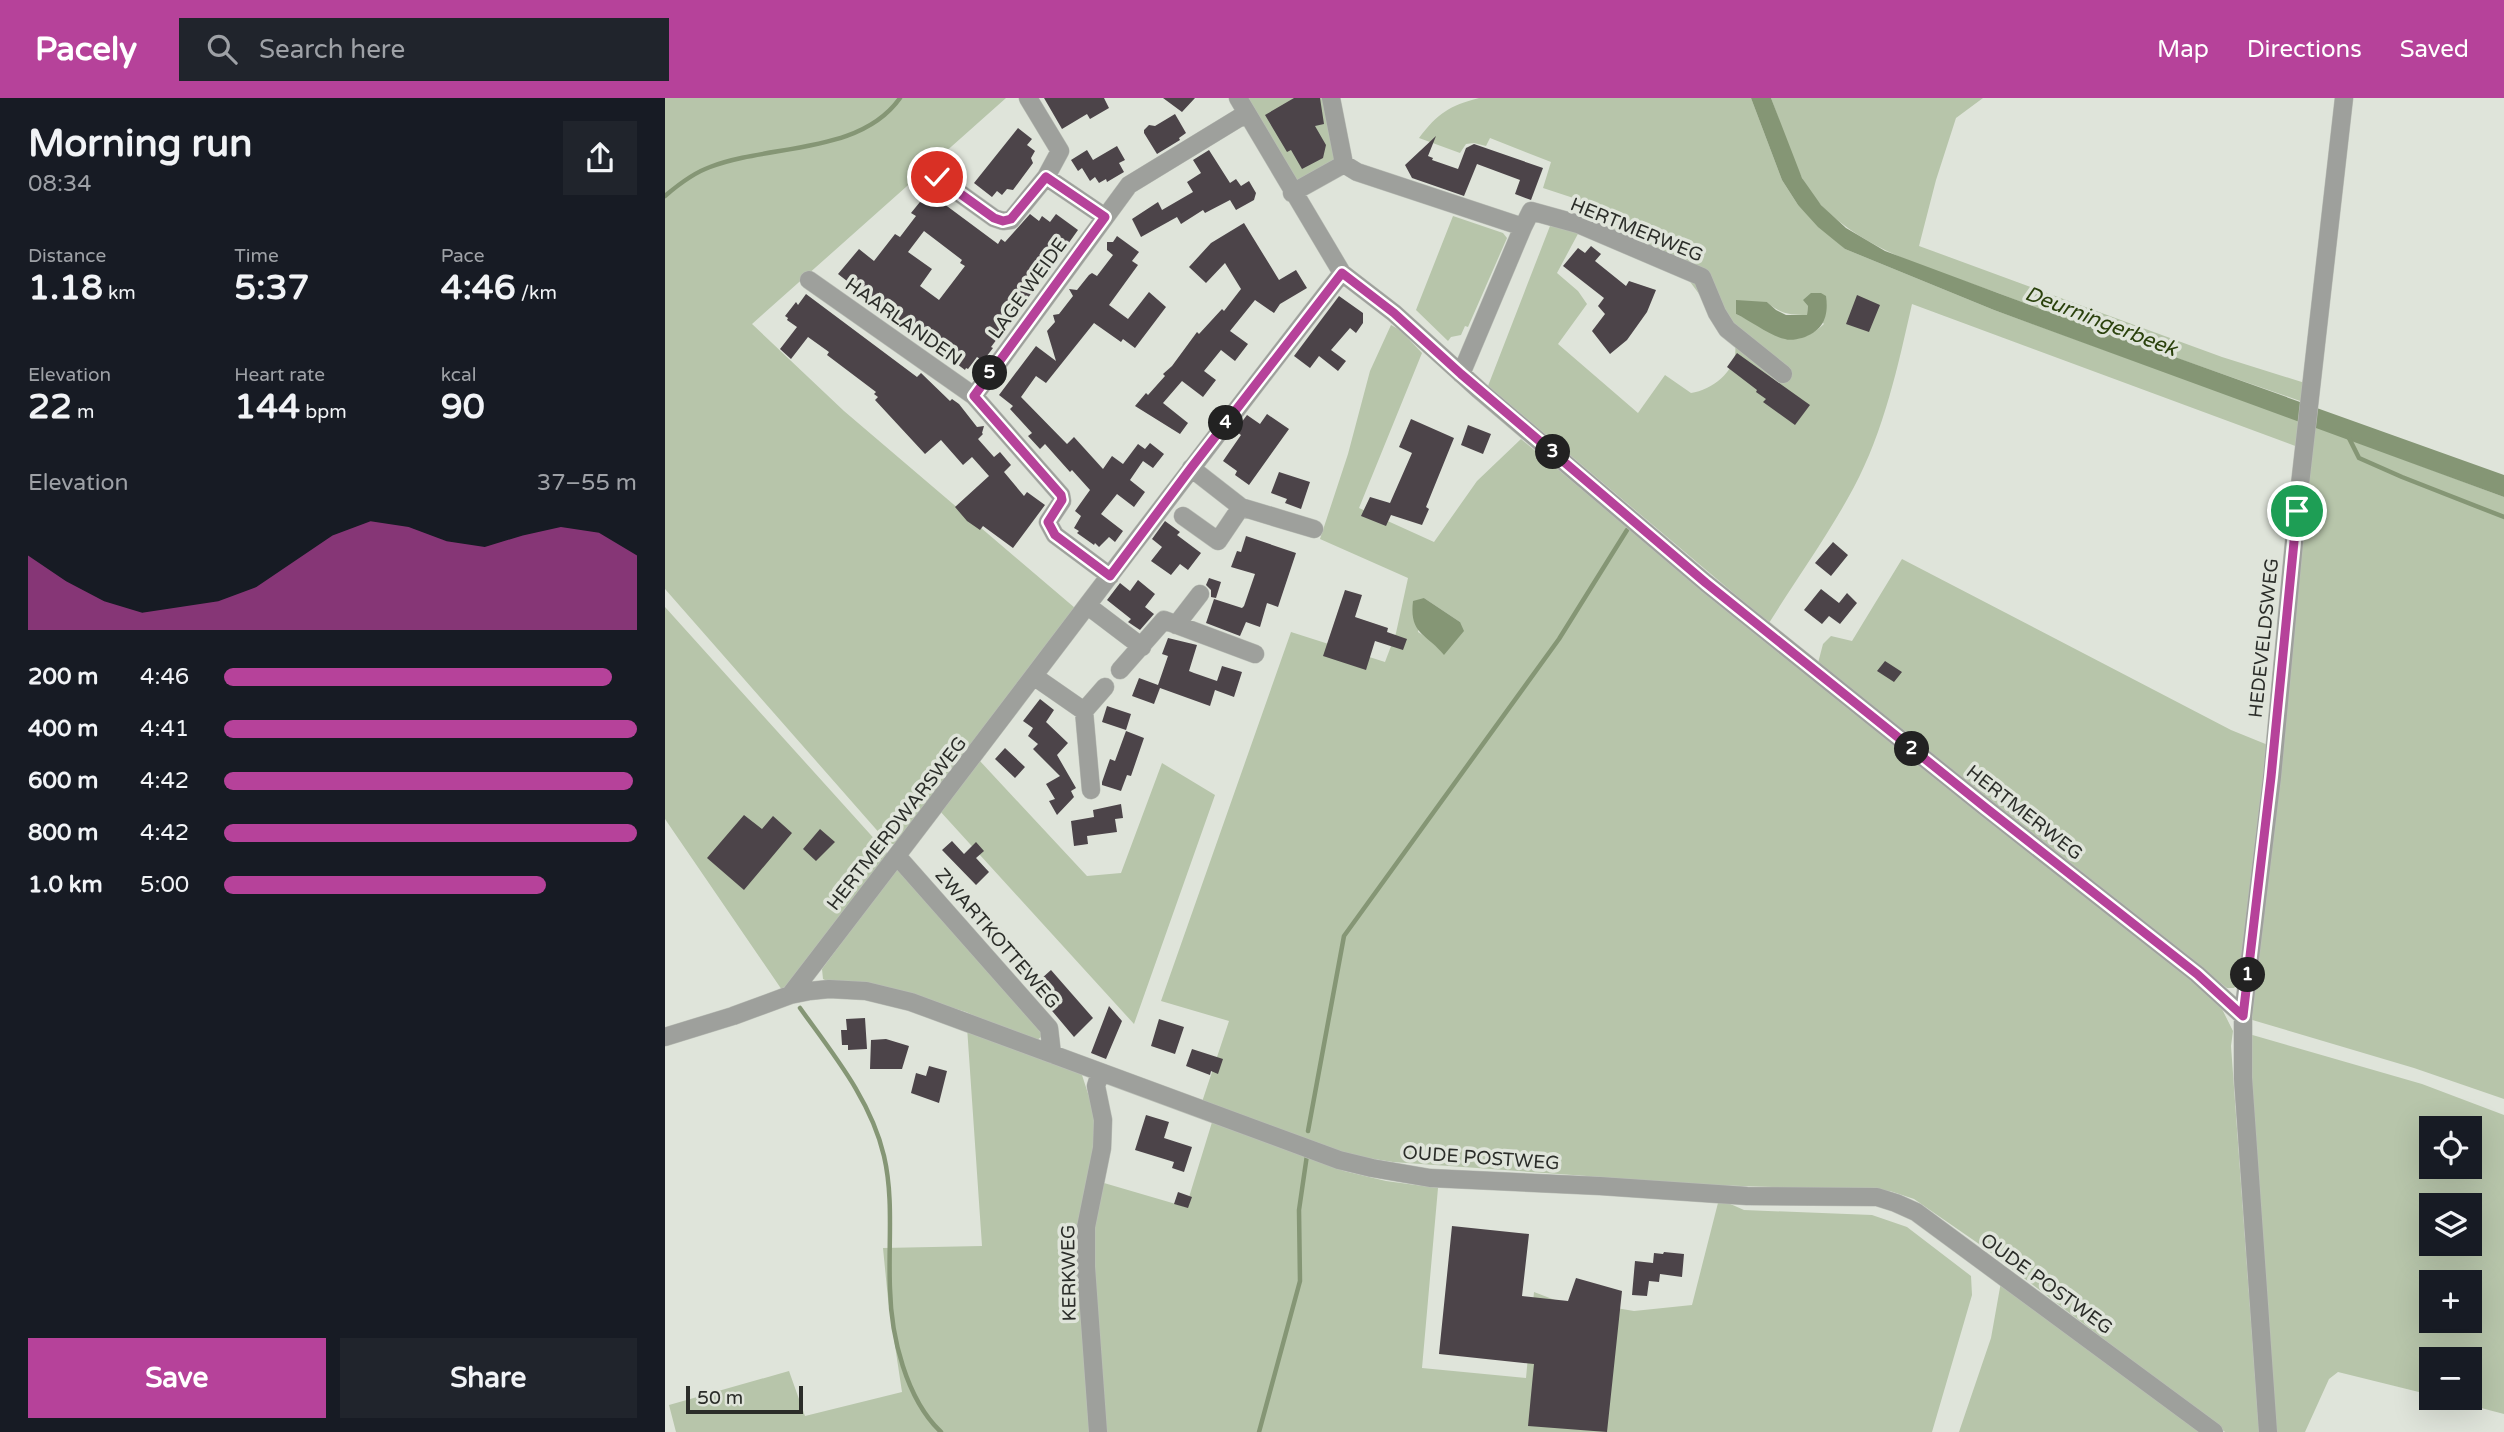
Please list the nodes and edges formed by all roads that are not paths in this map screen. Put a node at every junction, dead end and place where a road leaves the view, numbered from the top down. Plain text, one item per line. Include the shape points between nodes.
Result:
1 (1028, 98) edge
2 (1331, 98) edge
3 (2344, 98) edge
4 (1242, 105) edge
5 (1344, 164) junction
6 (937, 177) dead end
7 (1046, 177) junction
8 (1292, 193) junction
9 (1105, 217) junction
10 (1523, 227) junction
11 (1342, 273) junction
12 (809, 280) dead end
13 (1461, 374) junction
14 (1783, 374) dead end
15 (974, 396) junction
16 (1191, 468) junction
17 (1241, 507) junction
18 (1183, 516) dead end
19 (1314, 529) dead end
20 (1110, 576) junction
21 (1200, 594) dead end
22 (1088, 606) junction
23 (1176, 625) junction
24 (1142, 647) junction
25 (1255, 654) dead end
26 (1120, 670) dead end
27 (1035, 677) junction
28 (1105, 687) dead end
29 (1084, 711) junction
30 (1091, 790) dead end
31 (897, 856) junction
32 (790, 995) junction
33 (2243, 1016) junction
34 (665, 1037) edge
35 (1052, 1054) junction
36 (1100, 1073) junction
37 (1098, 1432) edge
38 (2214, 1432) edge
39 (2268, 1432) edge

1 - 7 street via 1060,151
2 - 5 street
3 - 33 street, HEDEVELDSWEG
4 - 8 street, HERTMERWEG
4 - 9 street, LAGE WEIDE via 1129,185
5 - 8 street
5 - 10 street
6 - 7 street via 1003,221 1011,219
7 - 9 street
8 - 11 street, HERTMERWEG
9 - 15 street, LAGE WEIDE
10 - 13 street
10 - 14 street, HERTMERWEG via 1531,211 1578,224 1702,277 1727,329
11 - 13 street, HERTMERWEG
11 - 16 street, HERTMERDWARSWEG
12 - 15 street, HAARLANDEN
13 - 33 street, HERTMERWEG via 1706,583 2197,974
15 - 20 street via 1061,495 1048,522 1055,535
16 - 17 street
16 - 20 street, HERTMERDWARSWEG
17 - 18 street via 1218,541
17 - 19 street
20 - 22 street, HERTMERDWARSWEG
21 - 23 street
22 - 24 street
22 - 27 street, HERTMERDWARSWEG
23 - 24 street via 1164,620
23 - 25 street
24 - 26 street
27 - 29 street
27 - 31 street, HERTMERDWARSWEG
28 - 29 street
29 - 30 street
31 - 32 street, HERTMERDWARSWEG
31 - 35 street, ZWARTKOTTEWEG via 1049,1028
32 - 34 street, OUDE POSTWEG
32 - 35 street, OUDE POSTWEG via 828,989 866,991 911,1002
33 - 39 street via 2243,1078
35 - 36 street, OUDE POSTWEG
36 - 37 street, KERKWEG via 1102,1148 1086,1227
36 - 38 street, OUDE POSTWEG via 1339,1160 1430,1178 1747,1196 1877,1197 1896,1203 1916,1212

